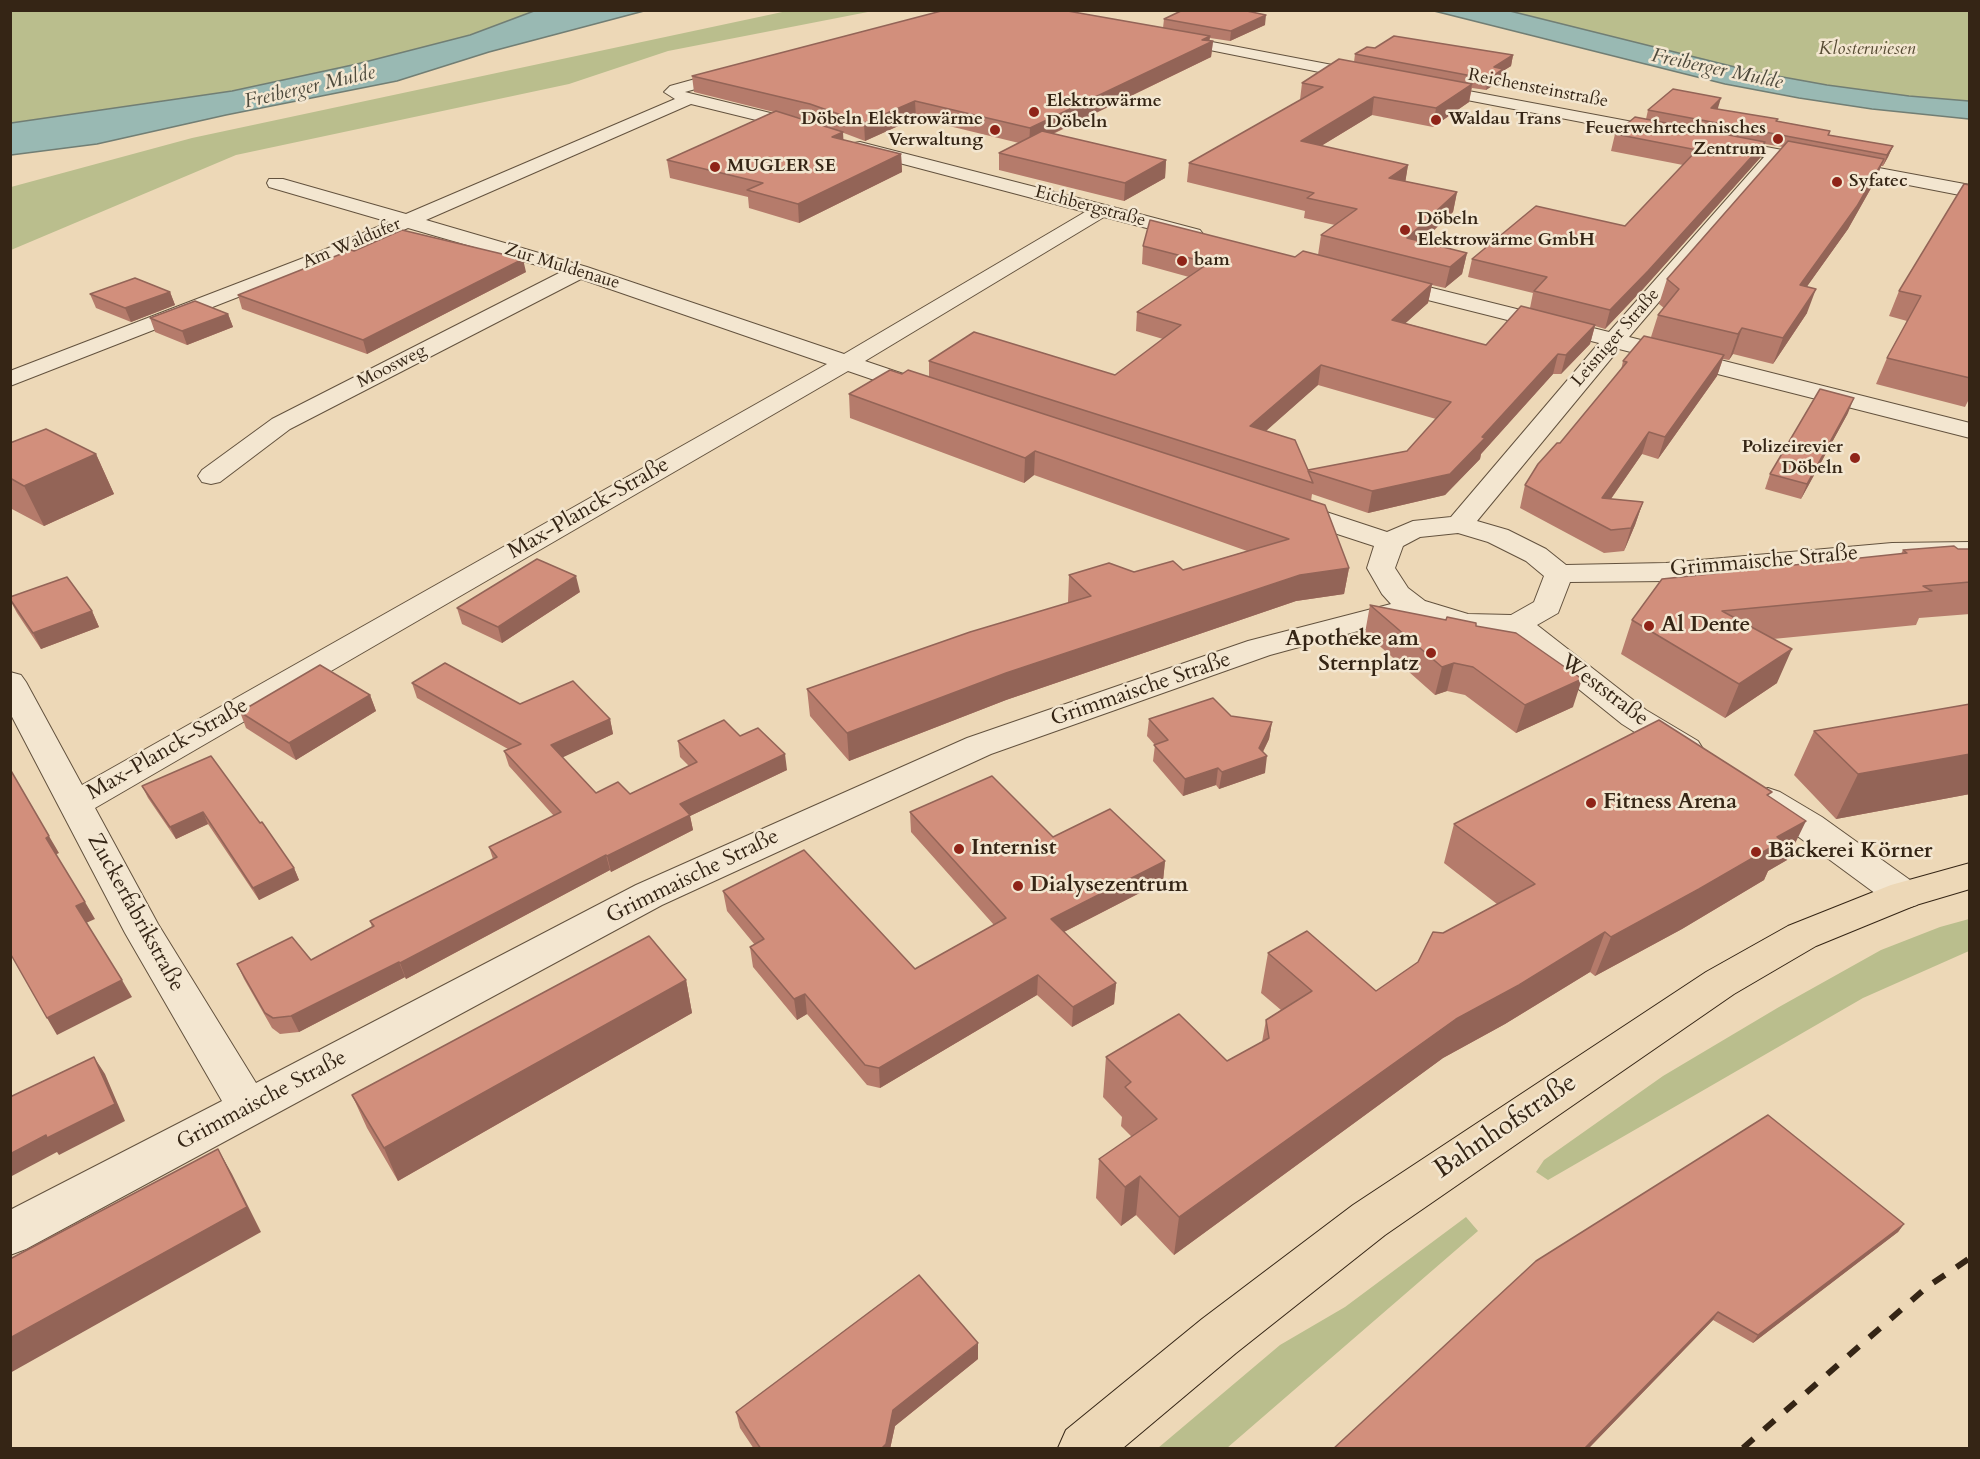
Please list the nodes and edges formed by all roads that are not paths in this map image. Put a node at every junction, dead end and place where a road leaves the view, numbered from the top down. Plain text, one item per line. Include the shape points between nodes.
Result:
1 (1151, 35) edge
2 (747, 70) edge
3 (1381, 79) edge
4 (1415, 86) edge
5 (682, 94) junction
6 (824, 134) edge
7 (843, 141) edge
8 (1776, 154) junction
9 (276, 183) dead end
10 (1970, 191) edge
11 (1102, 210) junction
12 (407, 220) junction
13 (1211, 238) edge
14 (580, 271) junction
15 (1365, 277) edge
16 (1614, 340) junction
17 (845, 363) junction
18 (10, 379) edge
19 (948, 396) edge
20 (1970, 431) edge
21 (211, 476) dead end
22 (1265, 501) edge
23 (1459, 525) junction
24 (1390, 542) junction
25 (1970, 550) edge
26 (1559, 574) junction
27 (1414, 607) junction
28 (1516, 624) junction
29 (10, 682) edge
30 (1712, 765) edge
31 (1741, 783) edge
32 (75, 804) junction
33 (1970, 876) edge
34 (1904, 895) junction
35 (249, 1108) junction
36 (10, 1234) edge
37 (1084, 1449) edge

1 - 3 street
2 - 5 street, Am Waldufer
4 - 8 street, Reichensteinstraße
5 - 6 street
5 - 12 street, Am Waldufer
7 - 11 street, Eichbergstraße
8 - 10 street, Reichensteinstraße
8 - 16 street, Leisniger Straße
9 - 12 street, Zur Muldenaue
11 - 13 street, Eichbergstraße
11 - 17 street, Max-Planck-Straße
12 - 14 street, Zur Muldenaue
12 - 18 street, Am Waldufer
14 - 17 street, Zur Muldenaue
14 - 21 street, Moosweg via 281,423
15 - 16 street
16 - 20 street
16 - 23 street, Leisniger Straße
17 - 19 street
17 - 32 street, Max-Planck-Straße
22 - 24 street
23 - 24 street via 1413,529
23 - 26 street via 1498,536 1536,555
24 - 27 street via 1381,568 1397,594
25 - 26 street, Grimmaische Straße via 1893,551 1666,572
26 - 28 street via 1547,607
27 - 28 street via 1466,623
27 - 35 street, Grimmaische Straße via 1259,648 979,746 649,896
28 - 30 street, Weststraße via 1634,717
29 - 32 street, Zuckerfabrikstraße
31 - 34 street via 1809,826
32 - 35 street, Zuckerfabrikstraße via 144,933
33 - 34 main road, Bahnhofstraße
34 - 37 main road, Bahnhofstraße via 1802,936 1720,983 1456,1159 1369,1220 1219,1336
35 - 36 street, Grimmaische Straße

